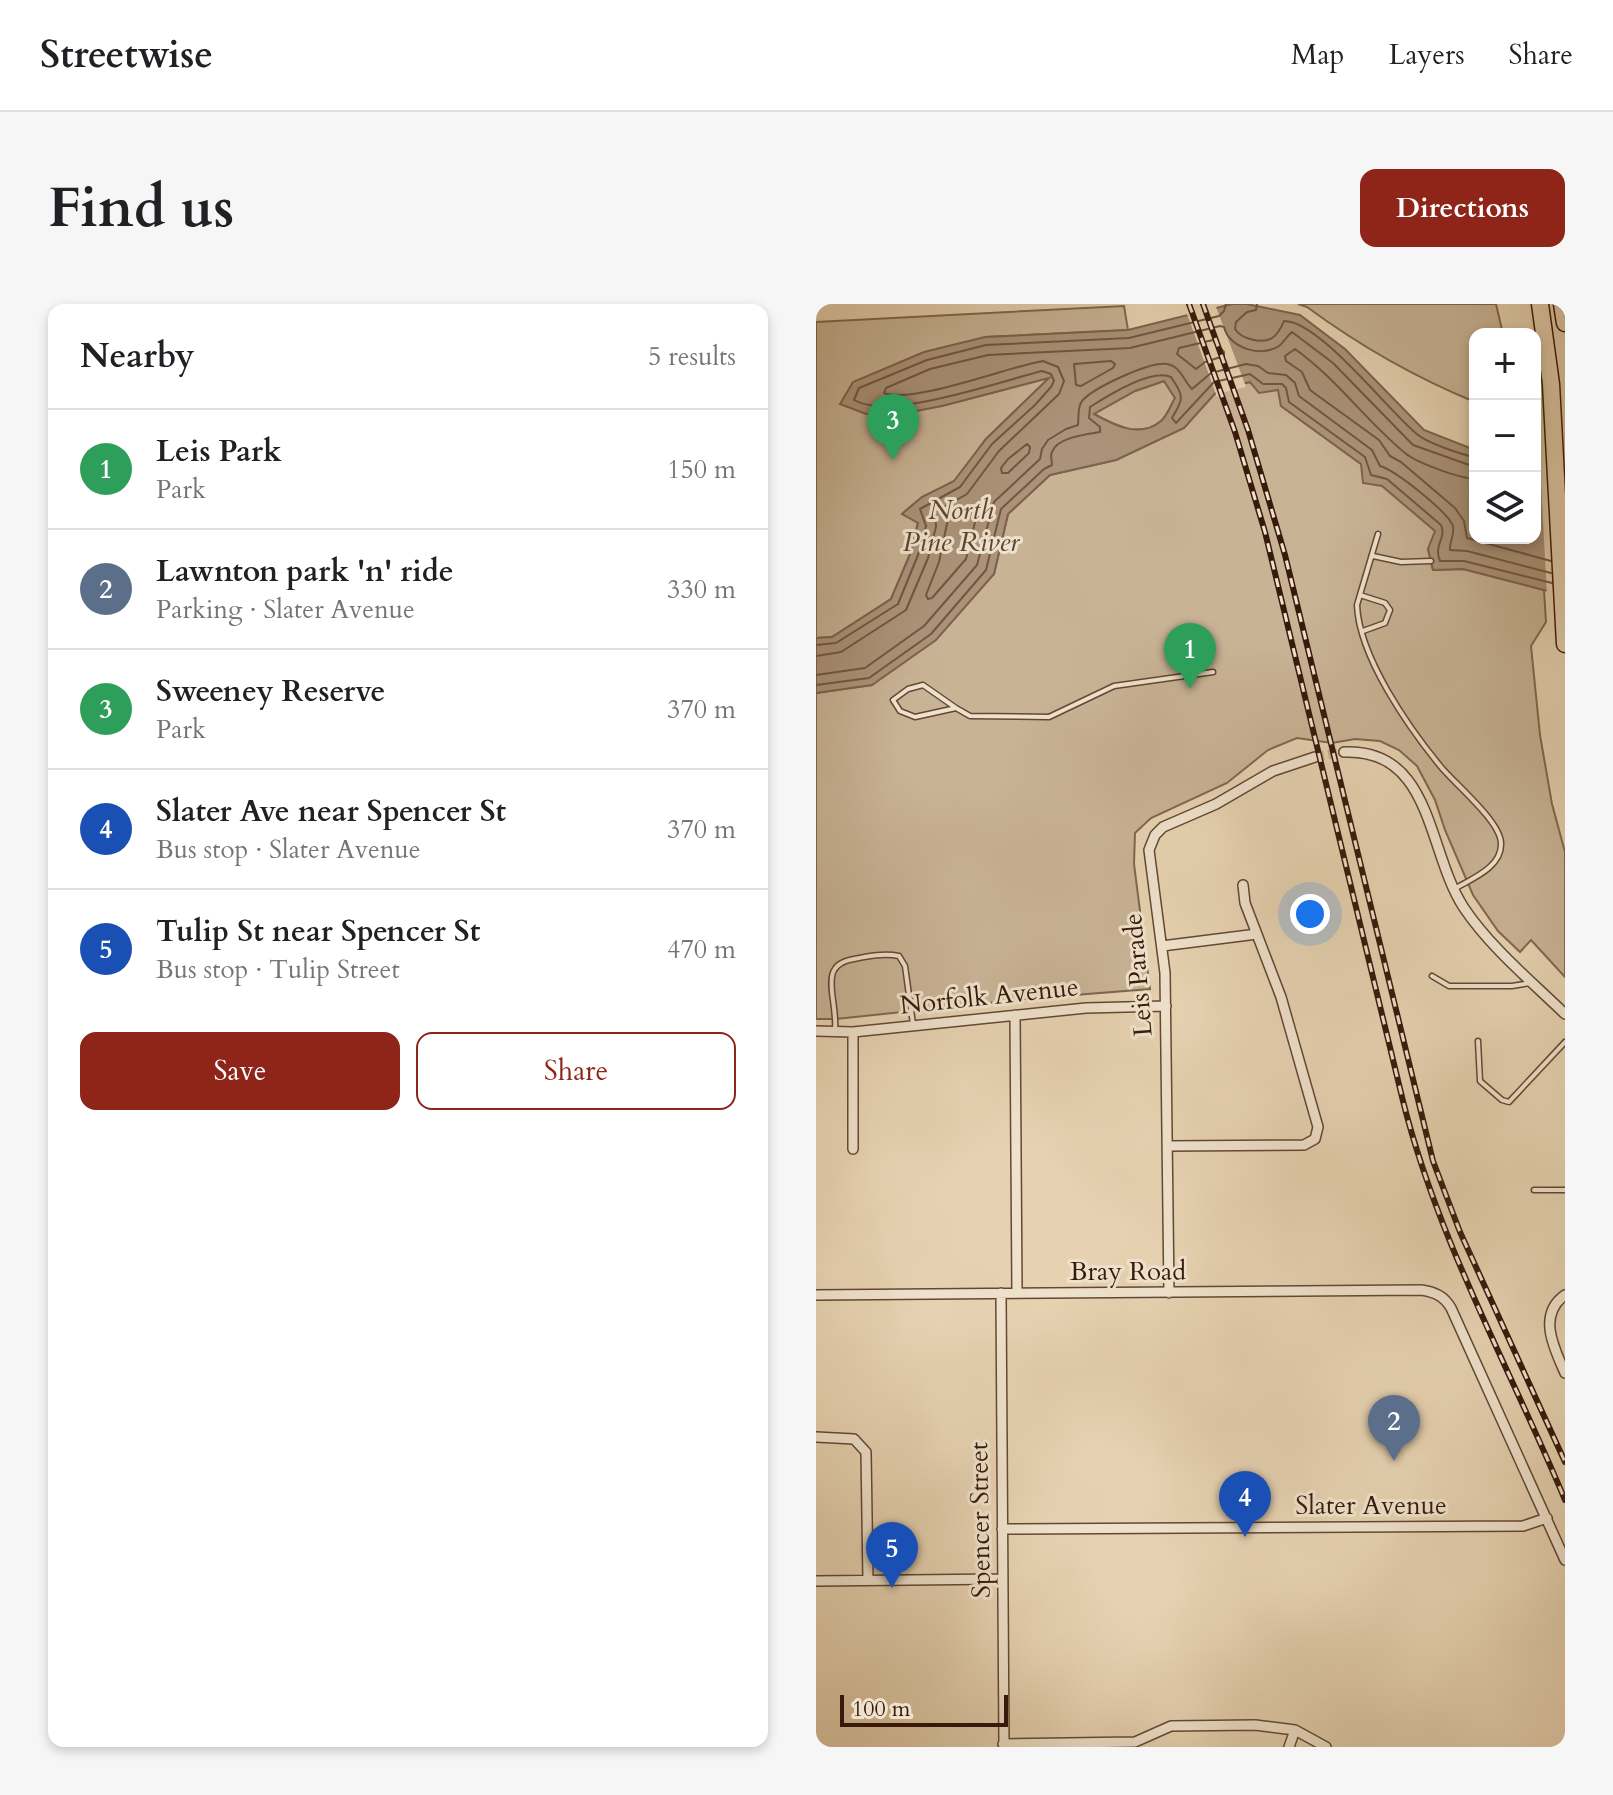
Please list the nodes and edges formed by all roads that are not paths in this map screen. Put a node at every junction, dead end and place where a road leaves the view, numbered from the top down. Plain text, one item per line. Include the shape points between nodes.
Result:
1 (1540, 304) edge
2 (1562, 304) edge
3 (1565, 323) edge
4 (1378, 534) dead end
5 (1373, 556) junction
6 (1431, 561) dead end
7 (1360, 595) junction
8 (1563, 616) edge
9 (1363, 631) junction
10 (1565, 644) edge
11 (1213, 672) dead end
12 (956, 708) junction
13 (1344, 752) tunnel mouth
14 (1315, 757) tunnel mouth
15 (1243, 885) dead end
16 (1454, 889) junction
17 (1257, 934) junction
18 (1162, 946) junction
19 (1432, 976) dead end
20 (1532, 982) junction
21 (1166, 1006) junction
22 (1565, 1014) edge
23 (1015, 1015) junction
24 (913, 1026) junction
25 (816, 1031) edge
26 (835, 1031) junction
27 (853, 1032) junction
28 (1478, 1041) dead end
29 (1565, 1042) edge
30 (1168, 1146) junction
31 (853, 1149) dead end
32 (1534, 1190) dead end
33 (1565, 1190) edge
34 (1001, 1293) junction
35 (1017, 1293) junction
36 (1169, 1293) junction
37 (816, 1295) edge
38 (1565, 1295) edge
39 (1565, 1373) edge
40 (816, 1437) edge
41 (1547, 1518) junction
42 (1002, 1529) junction
43 (1565, 1560) edge
44 (1003, 1579) junction
45 (868, 1580) junction
46 (816, 1581) edge
47 (1295, 1730) junction
48 (1144, 1744) edge
49 (1004, 1745) edge
50 (1289, 1747) edge
51 (1326, 1747) edge

1 - 8 highway via 1548,352
2 - 3 highway
4 - 5 lane
5 - 6 lane
5 - 7 lane
7 - 9 lane
7 - 9 lane via 1385,603 1390,610 1385,623
8 - 10 highway
9 - 16 lane via 1411,728 1498,831 1501,849 1493,864
11 - 12 lane via 1114,686 1049,717 970,716
12 - 12 lane via 915,717 900,711 893,700 923,685
13 - 16 street via 1380,756 1404,773
14 - 18 street, Leis Parade via 1273,771 1155,835 1149,866
15 - 17 street
16 - 20 street via 1483,932
17 - 18 street
17 - 30 street via 1318,1127 1315,1139 1304,1145
18 - 21 street, Leis Parade
19 - 20 lane via 1449,986
20 - 22 street
21 - 23 street, Norfolk Avenue
21 - 30 street, Leis Parade
23 - 24 street, Norfolk Avenue
23 - 35 street
24 - 26 lane via 905,966 899,956 888,954 837,961 830,968
24 - 27 street, Norfolk Avenue
25 - 26 street, Norfolk Avenue
26 - 27 street, Norfolk Avenue
27 - 31 street
28 - 29 lane via 1480,1081 1509,1102
30 - 36 street, Leis Parade
32 - 33 lane
34 - 35 street, Bray Road
34 - 37 street, Bray Road
34 - 42 street, Spencer Street
35 - 36 street, Bray Road
36 - 41 street, Bray Road via 1439,1294 1451,1308
38 - 39 street via 1549,1318
40 - 45 street via 850,1438 866,1452
41 - 42 street, Slater Avenue via 1523,1526
41 - 43 street
42 - 44 street, Spencer Street
44 - 45 street
44 - 49 street, Spencer Street
45 - 46 street
47 - 48 street via 1176,1725
47 - 50 street
47 - 51 street
48 - 49 street

